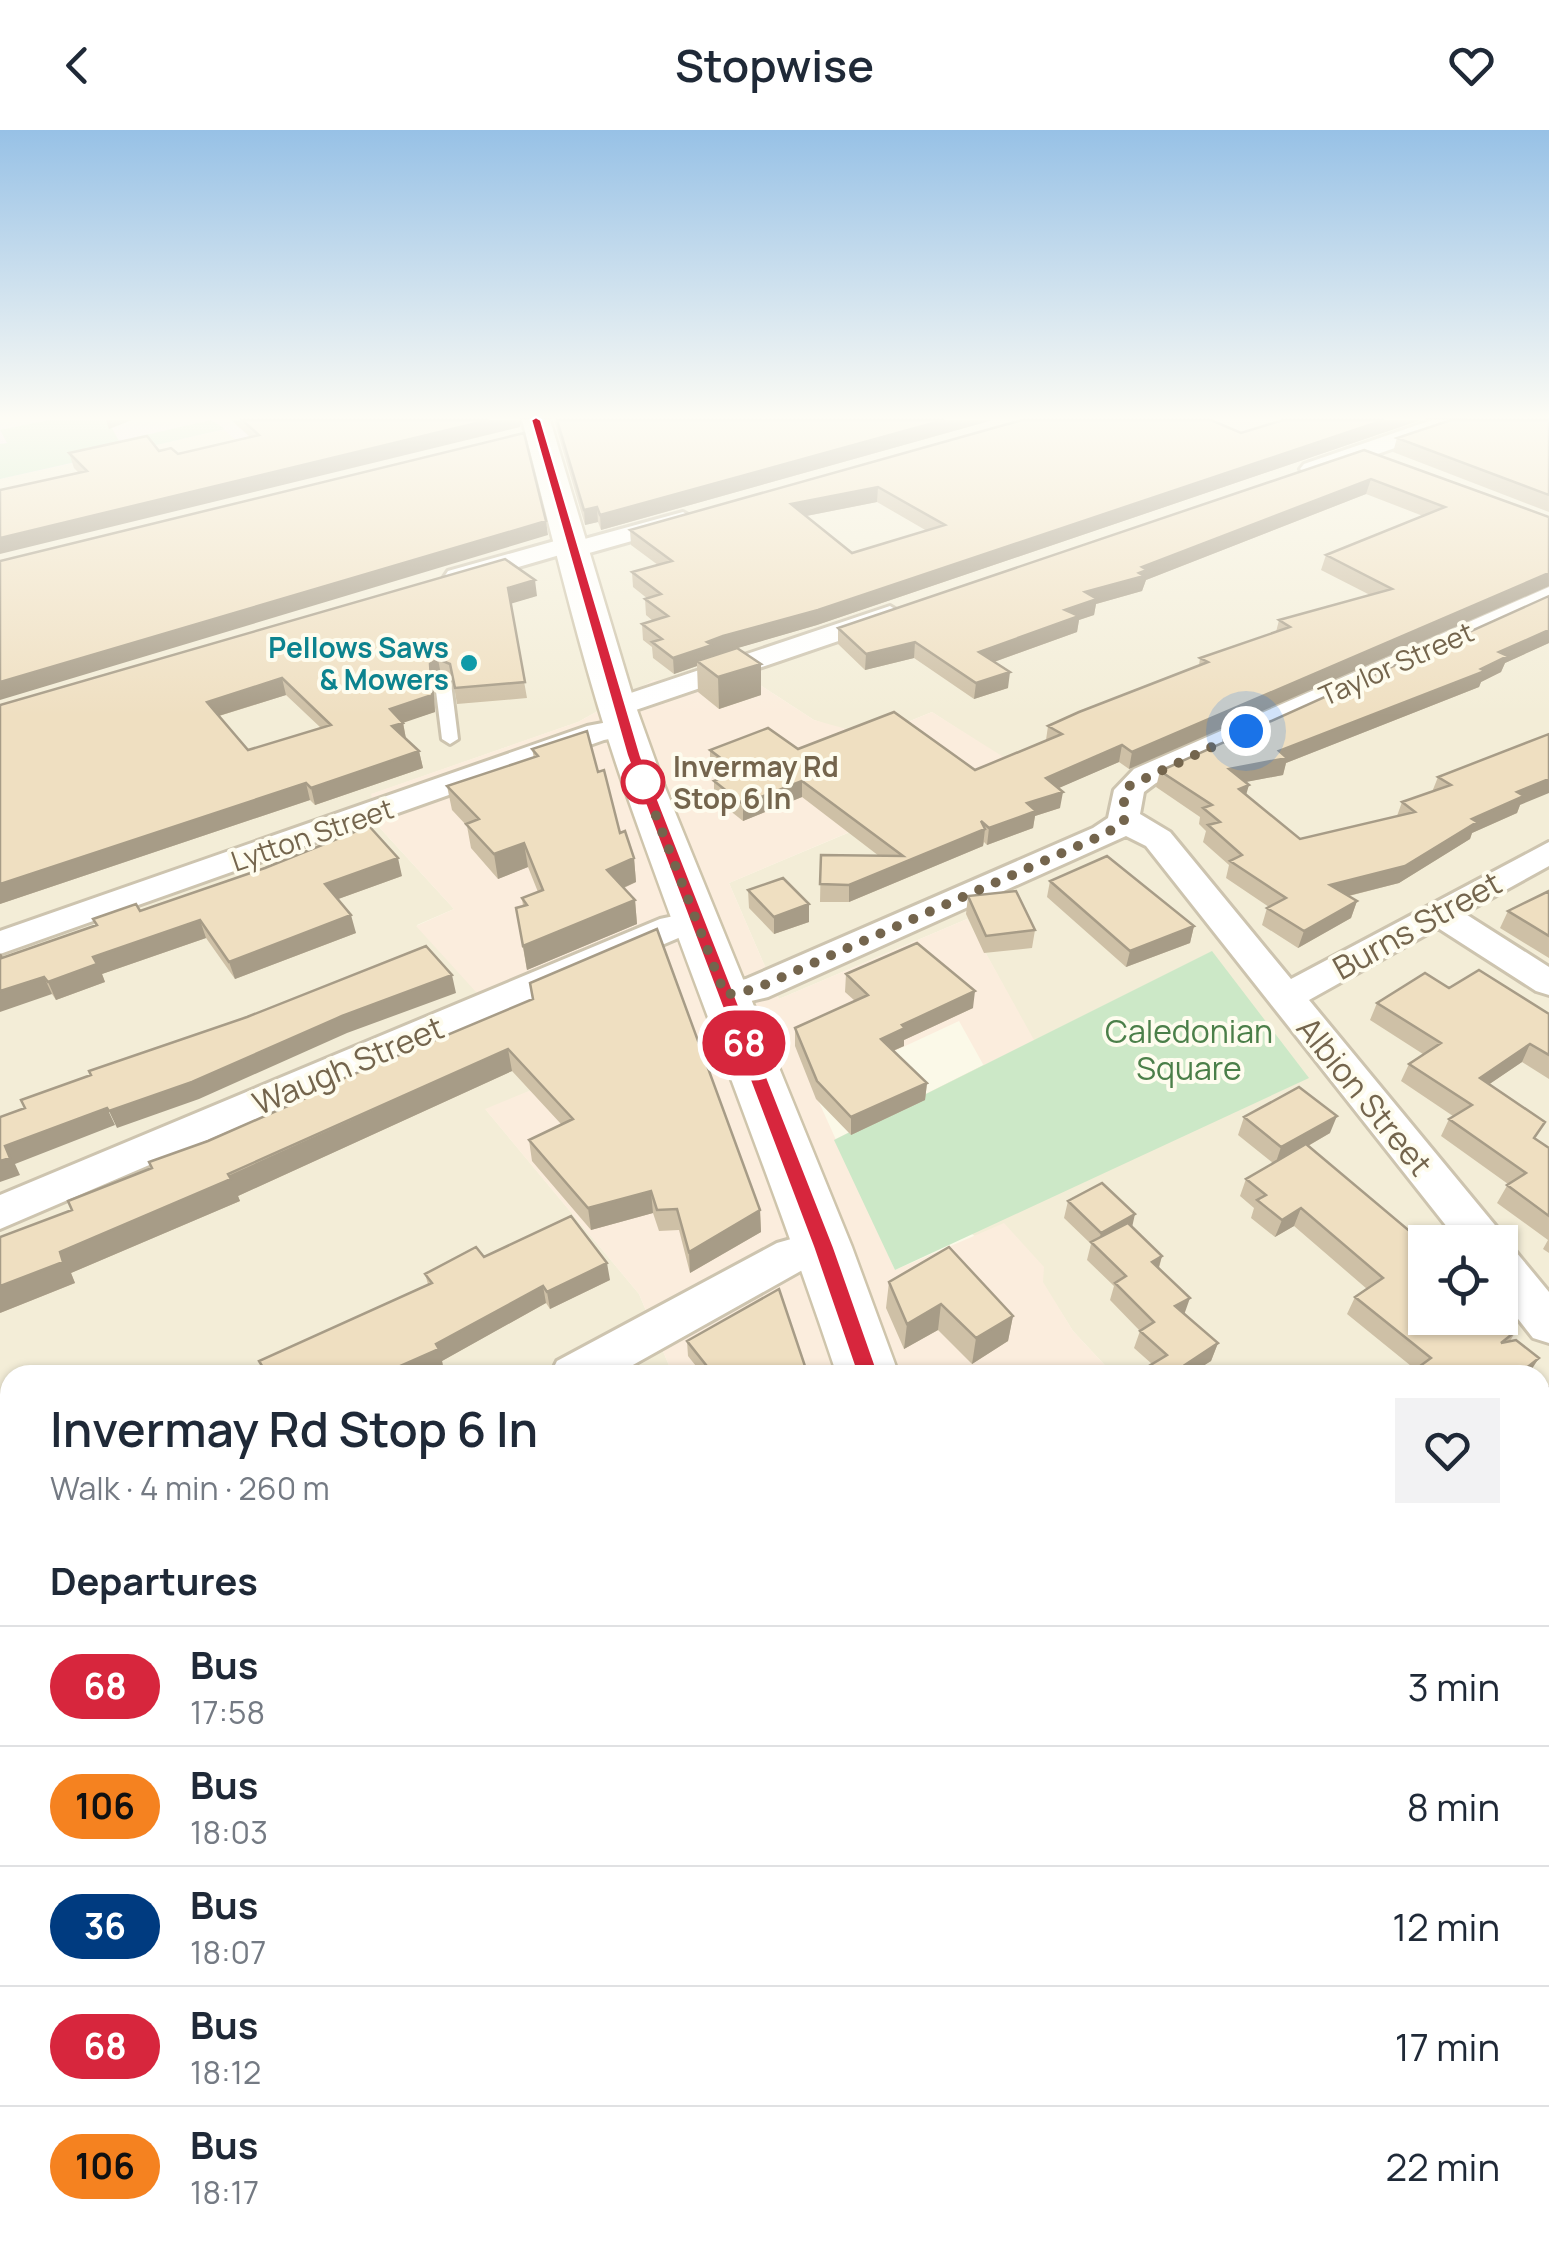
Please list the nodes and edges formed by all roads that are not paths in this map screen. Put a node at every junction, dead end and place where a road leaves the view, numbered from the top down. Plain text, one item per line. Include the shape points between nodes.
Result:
1 (564, 519) edge
2 (680, 519) edge
3 (572, 547) junction
4 (425, 586) edge
5 (1549, 595) edge
6 (913, 606) edge
7 (443, 684) dead end
8 (620, 718) junction
9 (450, 740) dead end
10 (1124, 822) junction
11 (1549, 852) edge
12 (1440, 914) junction
13 (698, 922) junction
14 (0, 943) edge
15 (1549, 983) edge
16 (725, 995) junction
17 (1286, 997) junction
18 (0, 1213) edge
19 (1469, 1225) edge
20 (824, 1247) junction
21 (1518, 1286) edge
22 (1549, 1325) edge
23 (592, 1365) edge
24 (865, 1365) edge

1 - 3 main road
2 - 3 street
3 - 4 street
3 - 8 main road
5 - 10 street, Taylor Street via 1145,776 1129,786
6 - 8 street, Lytton Street
7 - 9 lane
8 - 13 main road
8 - 14 street, Lytton Street via 598,732
10 - 16 street via 755,989
10 - 17 street, Albion Street via 1158,839
11 - 12 street, Burns Street
12 - 15 street
12 - 17 street, Burns Street
13 - 16 main road
13 - 18 street, Waugh Street via 673,927
16 - 20 main road
17 - 19 street, Albion Street
20 - 23 street via 793,1255
20 - 24 main road
21 - 22 street

